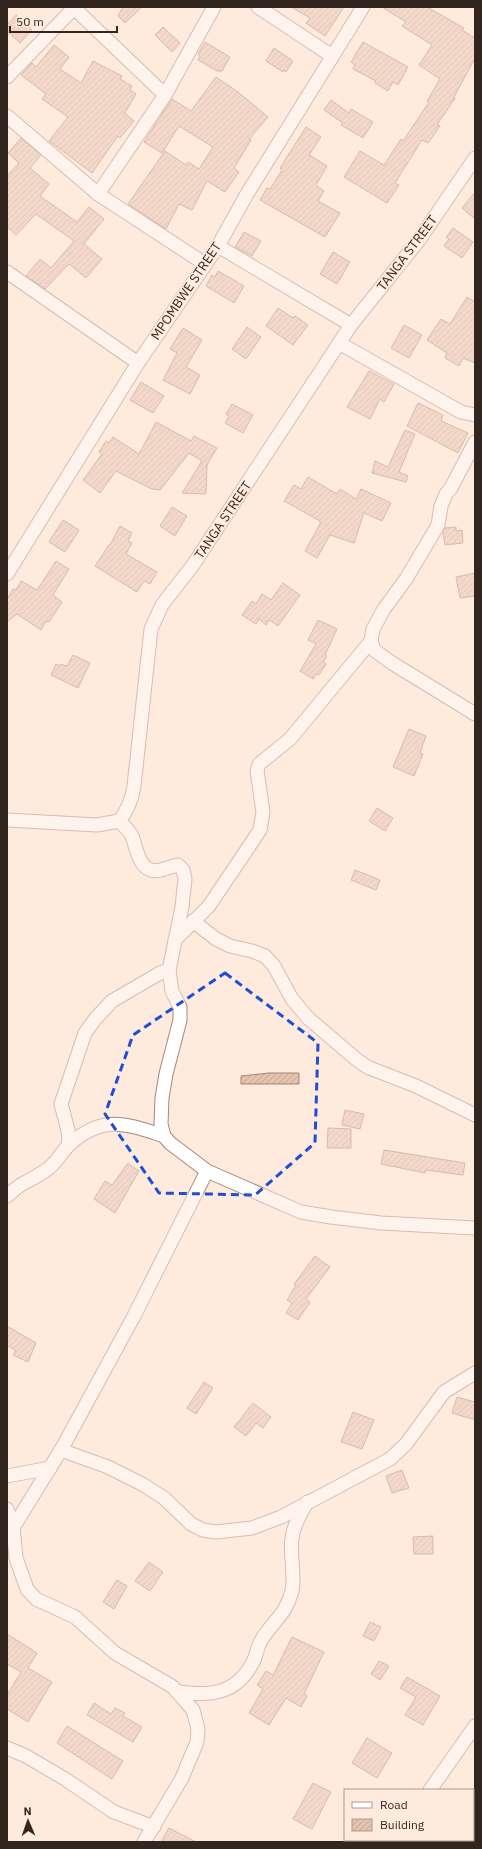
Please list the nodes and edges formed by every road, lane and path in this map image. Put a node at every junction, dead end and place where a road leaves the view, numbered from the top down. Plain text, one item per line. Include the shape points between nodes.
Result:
1 (73, 7) edge
2 (214, 7) edge
3 (258, 7) edge
4 (363, 7) edge
5 (332, 56) junction
6 (7, 77) edge
7 (165, 94) junction
8 (7, 116) edge
9 (475, 158) edge
10 (98, 194) junction
11 (218, 246) junction
12 (205, 264) junction
13 (7, 272) edge
14 (351, 325) junction
15 (339, 343) junction
16 (138, 363) junction
17 (475, 415) edge
18 (475, 442) edge
19 (7, 574) edge
20 (371, 641) junction
21 (475, 714) edge
22 (7, 820) edge
23 (119, 821) junction
24 (193, 921) junction
25 (175, 940) junction
26 (169, 970) junction
27 (475, 1115) edge
28 (164, 1136) junction
29 (69, 1144) junction
30 (207, 1171) junction
31 (7, 1196) edge
32 (475, 1228) edge
33 (475, 1373) edge
34 (61, 1450) junction
35 (50, 1468) junction
36 (7, 1476) edge
37 (307, 1502) junction
38 (7, 1509) edge
39 (10, 1532) edge
40 (177, 1692) junction
41 (475, 1726) edge
42 (7, 1748) edge
43 (431, 1789) edge
44 (154, 1827) junction
45 (144, 1842) edge

1 - 6 street
1 - 7 street
2 - 7 street
3 - 5 street
4 - 5 street, MPOMBWE STREET
5 - 11 street, MPOMBWE STREET
7 - 10 street
8 - 10 street
9 - 14 street, TANGA STREET via 419,240
10 - 12 street
11 - 12 street, MPOMBWE STREET
11 - 14 street
12 - 16 street, MPOMBWE STREET
13 - 16 street
14 - 15 street, TANGA STREET
15 - 17 street via 461,412
15 - 23 street, TANGA STREET via 206,546 162,605 151,629 132,798 128,810
16 - 19 street, MPOMBWE STREET
18 - 20 street via 446,494 438,525 406,579 384,609 373,629
20 - 21 street via 374,650 392,663
20 - 24 street via 290,739 257,767 263,812 260,830 209,906
22 - 23 street via 97,825
23 - 25 street via 129,831 137,854 145,866 151,870 178,865 183,870 185,879 182,907
24 - 25 street
24 - 27 street via 216,939 230,946 264,956 274,966 292,999 308,1018 367,1067 416,1086
25 - 26 street
26 - 28 street via 172,991 180,1007 180,1020 162,1098 161,1124
26 - 29 street via 112,1001 85,1034 61,1104
28 - 29 street via 128,1124 105,1124
28 - 30 street
29 - 31 street via 49,1168
30 - 32 street via 301,1212 381,1223
30 - 34 street via 134,1316
33 - 37 street via 444,1392 406,1444 390,1459
34 - 35 street
34 - 37 street via 108,1467 142,1484 164,1498 191,1524 203,1530 216,1532 252,1528
35 - 36 street
35 - 39 street
37 - 40 street via 292,1534 294,1580 286,1608 261,1641 245,1674 231,1687 219,1692
38 - 39 street
39 - 40 street via 20,1573 27,1589 36,1599 75,1617 115,1653 159,1678
40 - 44 street via 193,1710 198,1729 197,1742 182,1778
41 - 43 street
42 - 44 street via 65,1779 114,1812
44 - 45 street

